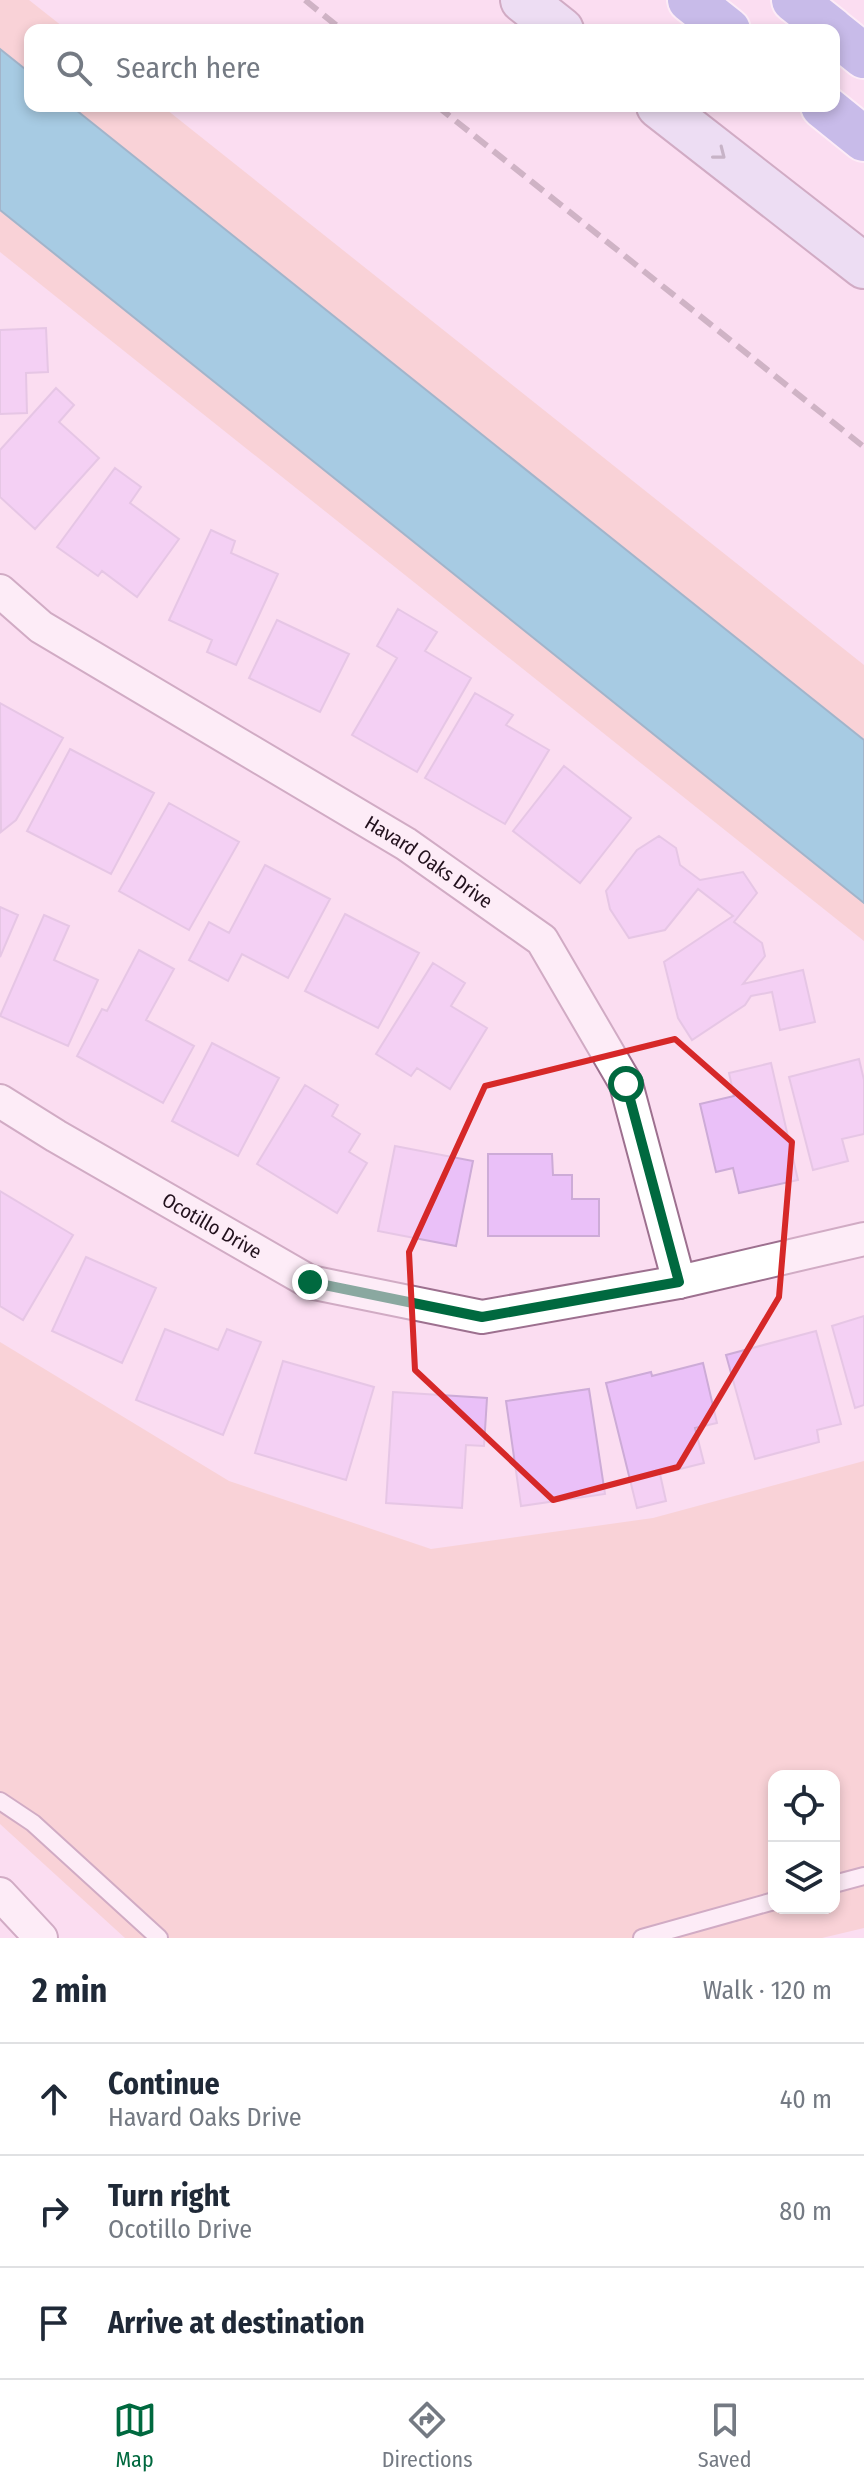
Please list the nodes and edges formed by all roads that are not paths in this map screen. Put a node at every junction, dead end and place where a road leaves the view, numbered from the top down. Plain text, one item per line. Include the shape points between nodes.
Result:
1 (523, 0) edge
2 (690, 0) edge
3 (794, 0) edge
4 (553, 24) edge
5 (720, 24) edge
6 (824, 24) edge
7 (840, 37) edge
8 (864, 56) edge
9 (667, 112) edge
10 (830, 112) edge
11 (864, 139) edge
12 (864, 266) edge
13 (0, 591) edge
14 (0, 1101) edge
15 (864, 1239) edge
16 (679, 1282) junction
17 (0, 1801) edge
18 (864, 1876) edge
19 (840, 1882) edge
20 (0, 1894) edge
21 (768, 1903) edge
22 (41, 1938) edge
23 (159, 1938) edge
24 (642, 1938) edge

1 - 4 main road
2 - 5 highway
3 - 6 highway
7 - 8 highway
9 -> 12 main road
10 - 11 highway
13 - 16 street, Havard Oaks Drive via 41,627 406,844 542,940 626,1084
14 - 16 street, Ocotillo Drive via 310,1282 482,1317
15 - 16 street, Ocotillo Drive
17 - 23 lane via 33,1823
18 - 19 lane
20 - 22 street
21 - 24 lane

